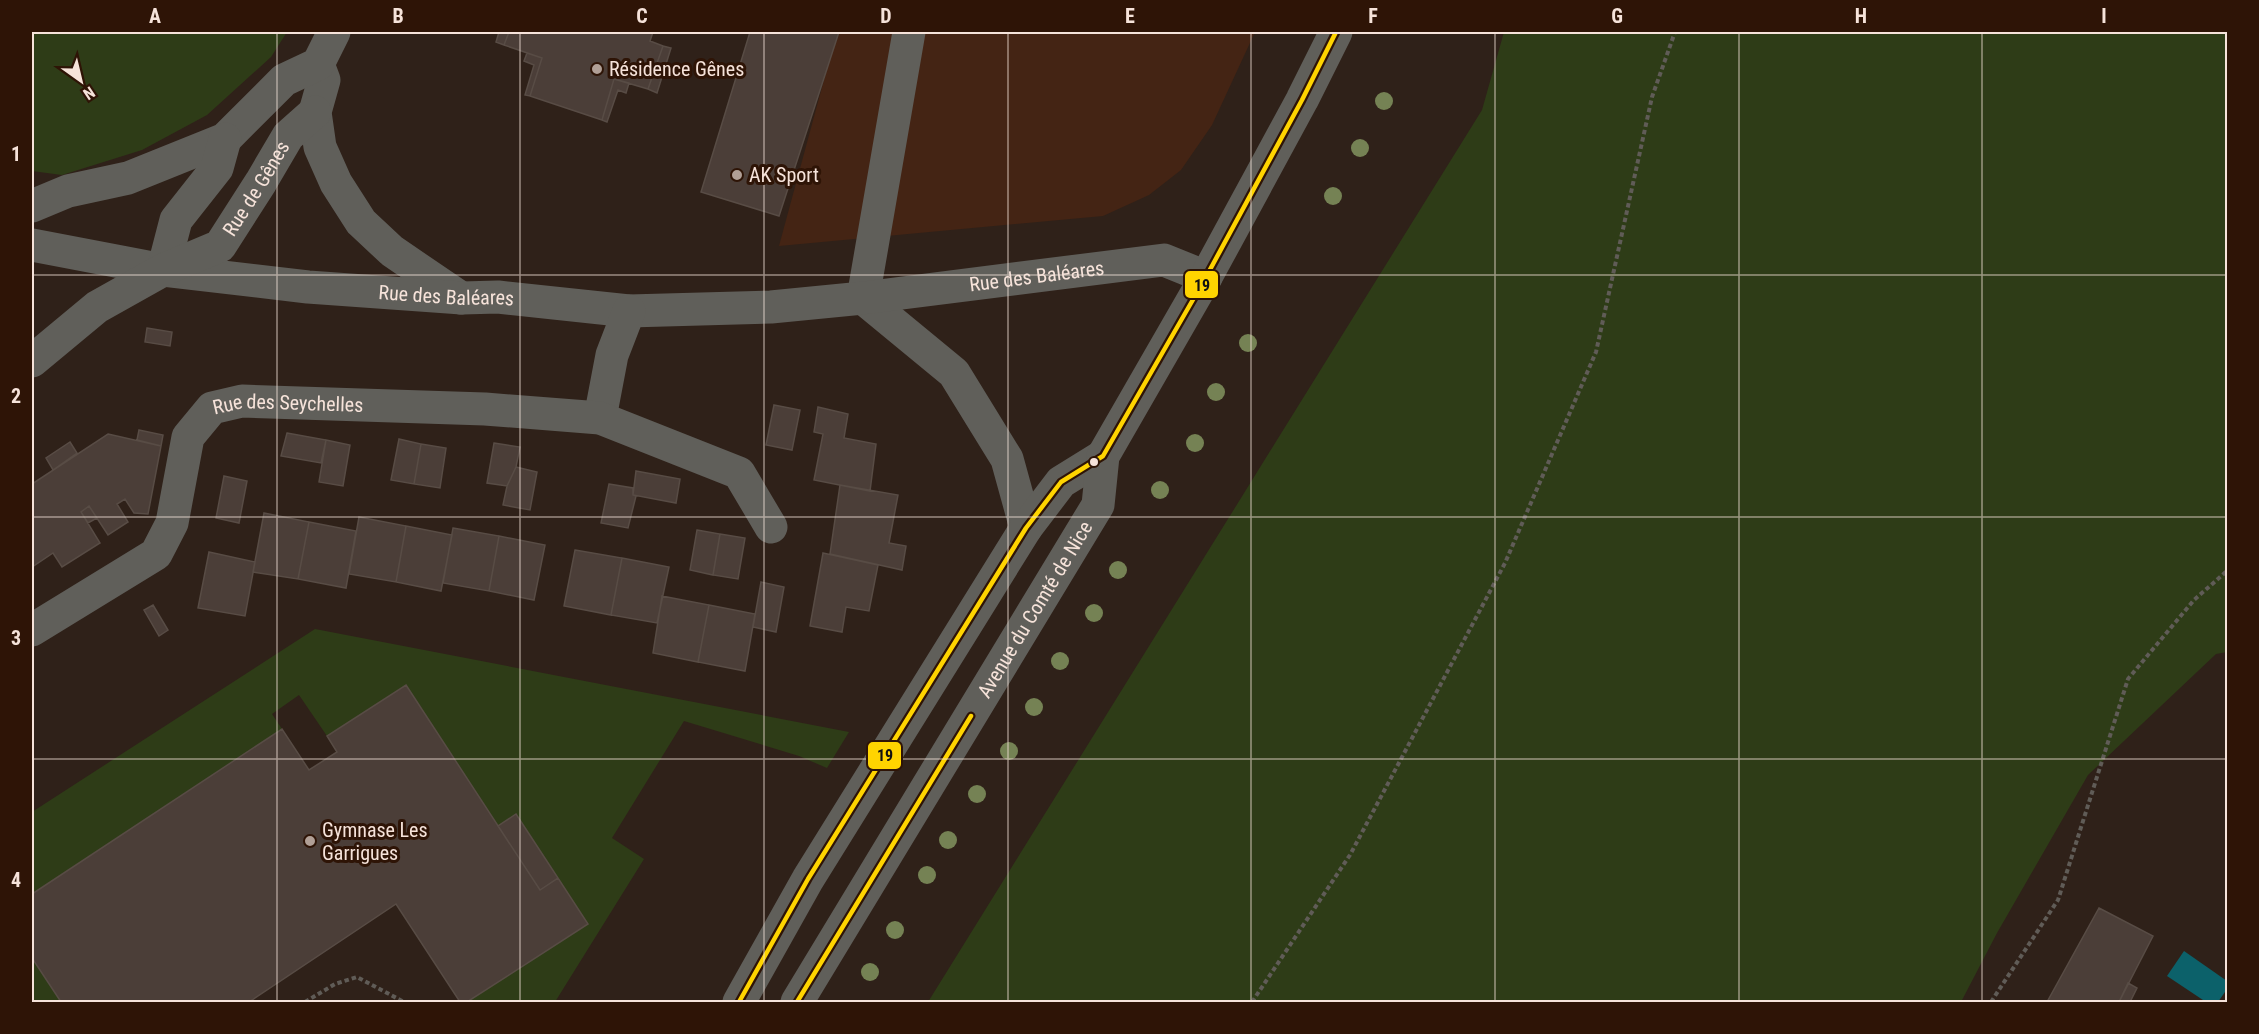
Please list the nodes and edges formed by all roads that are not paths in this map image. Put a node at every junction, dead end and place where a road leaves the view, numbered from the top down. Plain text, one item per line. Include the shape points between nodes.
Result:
1 (334, 32) edge
2 (909, 32) edge
3 (1335, 32) edge
4 (318, 64) junction
5 (315, 112) junction
6 (225, 139) junction
7 (32, 206) edge
8 (32, 245) edge
9 (163, 270) junction
10 (1206, 277) junction
11 (462, 298) junction
12 (863, 298) junction
13 (629, 311) junction
14 (32, 361) edge
15 (600, 418) junction
16 (1102, 456) junction
17 (771, 527) dead end
18 (1026, 528) junction
19 (32, 630) edge
20 (739, 1002) edge
21 (797, 1002) edge

1 - 4 street
2 - 12 street
3 - 10 street, Avenue du Comté de Nice
4 - 5 street, Rue de Gênes via 324,80
4 - 6 street via 284,80
5 - 9 street, Rue de Gênes via 288,136 220,246
5 - 11 street, Rue de Gênes via 320,147 336,183 361,222 392,251
6 - 7 street via 128,178 68,191
6 - 9 street via 218,168 176,220
8 - 9 street, Rue des Baléares
9 - 11 street, Rue des Baléares
9 - 14 street, Rue de Gênes via 98,307
10 - 12 street, Rue des Baléares via 1164,260
10 - 16 street, Avenue du Comté de Nice
11 - 13 street, Rue des Baléares via 498,297
12 - 13 street, Rue des Baléares via 771,307
12 - 18 street via 954,373 1007,459
13 - 15 street via 612,355
15 - 17 street, Rue des Seychelles via 739,473
15 - 19 street, Rue des Seychelles via 485,409 242,400 212,408 188,437 172,523 156,554
16 - 18 street, Avenue du Comté de Nice via 1061,482
16 - 21 street, Avenue du Comté de Nice via 1098,505
18 - 20 street, Avenue du Comté de Nice via 808,879

